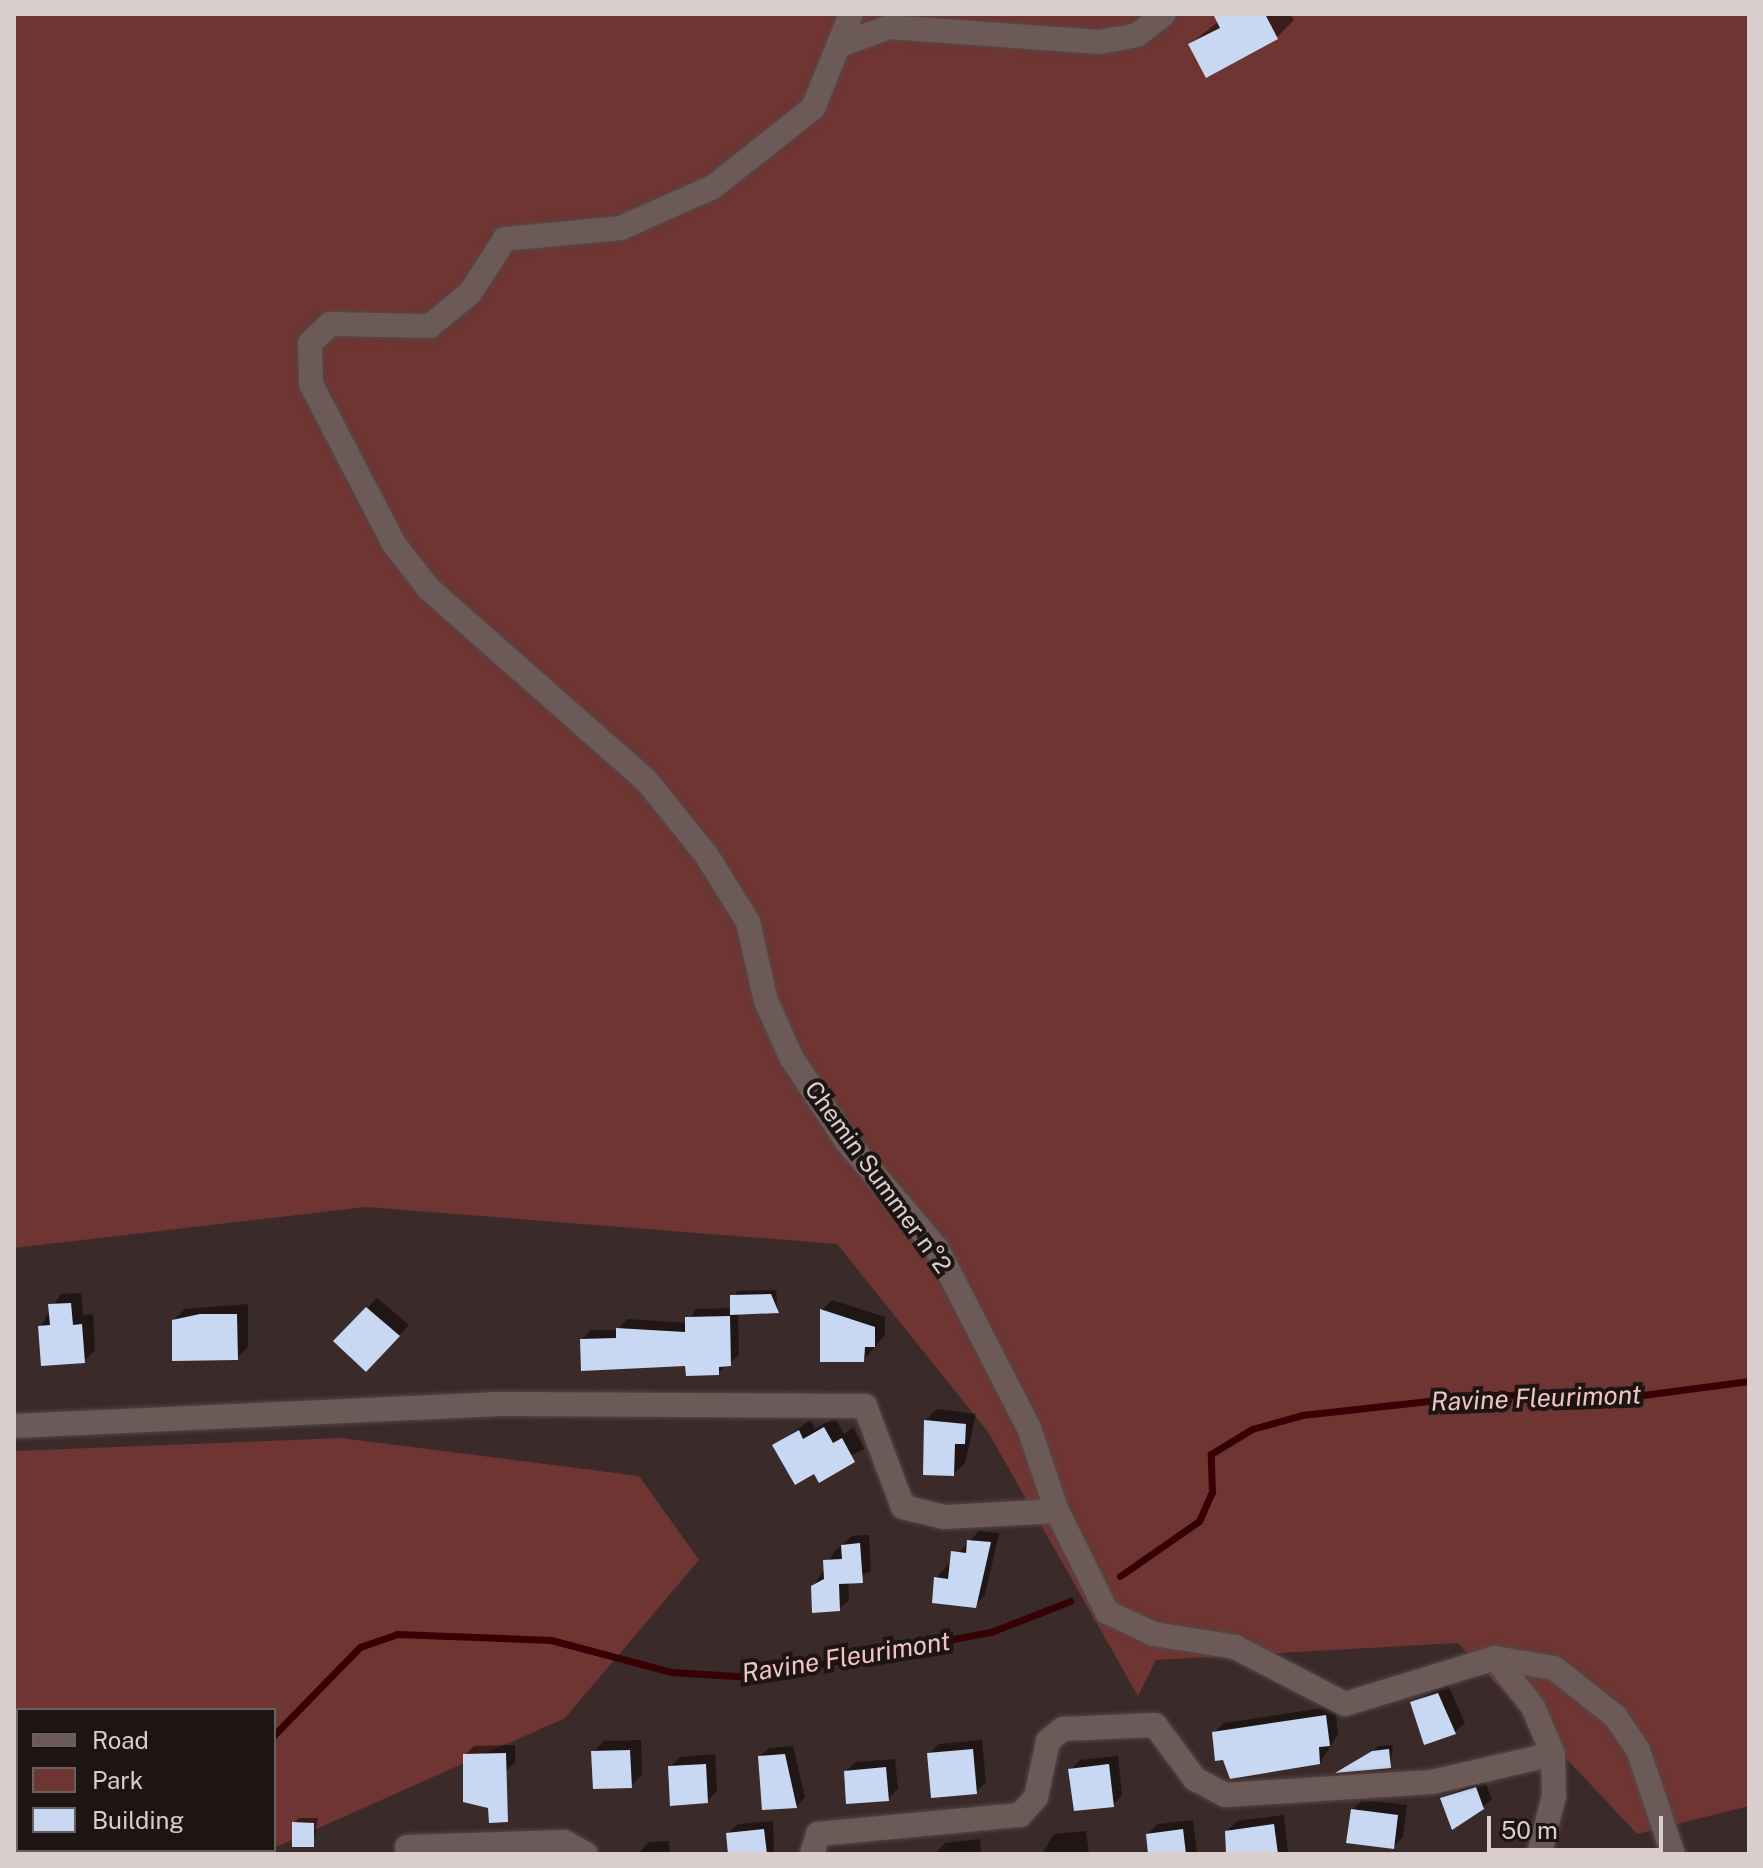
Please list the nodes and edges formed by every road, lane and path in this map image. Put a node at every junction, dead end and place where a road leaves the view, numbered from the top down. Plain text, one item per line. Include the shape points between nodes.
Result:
1 (851, 14) edge
2 (1164, 14) edge
3 (843, 44) junction
4 (14, 1426) edge
5 (1057, 1511) junction
6 (1495, 1658) junction
7 (1553, 1754) junction
8 (407, 1847) dead end
9 (586, 1854) edge
10 (812, 1854) edge
11 (1539, 1854) edge
12 (1673, 1854) edge

1 - 3 street, Chemin Summer n°2
2 - 3 street via 1137,35 1099,42 889,27
3 - 5 street, Chemin Summer n°2 via 813,108 713,187 660,217 621,228 536,230 505,239 470,293 430,326 330,324 310,343 307,365 394,544 429,589 646,780 707,856 748,922 766,1001 791,1057 847,1142 937,1249 1029,1428
4 - 5 street via 494,1404 865,1406 903,1507 944,1517
5 - 6 street, Chemin Summer n°2 via 1107,1612 1154,1634 1235,1647 1345,1704
6 - 7 street via 1533,1707
6 - 12 street, Chemin Summer n°2 via 1554,1668 1615,1716 1658,1793
7 - 10 street via 1432,1782 1225,1795 1195,1779 1155,1725 1063,1729 1048,1741 1036,1797 1020,1815 818,1834
7 - 11 street via 1554,1796
8 - 9 street via 564,1842

